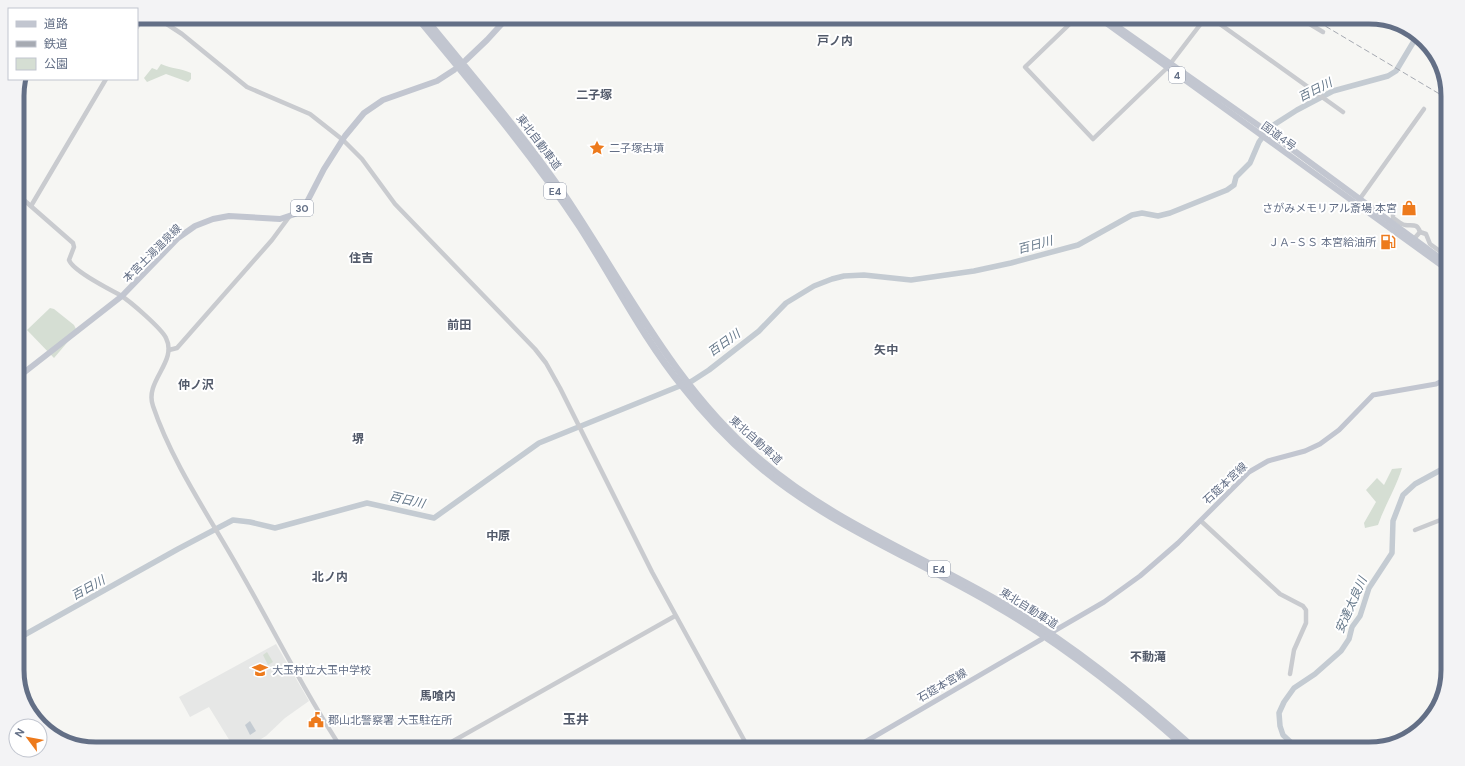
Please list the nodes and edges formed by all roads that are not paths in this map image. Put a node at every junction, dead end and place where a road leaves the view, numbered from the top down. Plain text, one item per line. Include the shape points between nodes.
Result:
1 (167, 24) edge
2 (423, 24) edge
3 (430, 24) edge
4 (502, 24) edge
5 (1070, 24) edge
6 (1108, 24) edge
7 (1113, 24) edge
8 (1201, 24) edge
9 (1220, 24) edge
10 (1310, 24) edge
11 (1323, 32) dead end
12 (466, 60) dead end
13 (1169, 66) junction
14 (454, 70) dead end
15 (105, 80) edge
16 (1424, 109) dead end
17 (1343, 112) dead end
18 (343, 140) junction
19 (24, 200) edge
20 (1358, 202) junction
21 (31, 206) junction
22 (1393, 213) dead end
23 (289, 217) junction
24 (1420, 232) junction
25 (1412, 241) junction
26 (1441, 252) edge
27 (1441, 260) edge
28 (1441, 264) edge
29 (122, 296) junction
30 (169, 350) junction
31 (24, 373) edge
32 (678, 377) junction
33 (1441, 382) edge
34 (685, 386) junction
35 (1441, 520) edge
36 (1201, 521) junction
37 (1415, 530) dead end
38 (675, 616) junction
39 (1054, 631) dead end
40 (1042, 638) dead end
41 (1290, 674) dead end
42 (338, 742) edge
43 (451, 742) edge
44 (745, 742) edge
45 (865, 742) edge
46 (1179, 742) edge
47 (1187, 742) edge

1 - 18 street via 247,87 310,114
2 - 32 highway, 東北自動車道 / E4 via 548,181 649,340
3 - 32 highway, 東北自動車道 / E4 via 552,178
4 - 12 main road
5 - 13 street via 1025,67 1093,139
6 - 13 main road, 国道4号 / 4
7 - 13 main road, 国道4号 / 4
8 - 13 street
9 - 17 street
10 - 11 street
13 - 20 main road, 国道4号 / 4
14 - 18 main road, 30 via 438,81 392,96 375,105 364,113
15 - 21 street
16 - 20 street
18 - 23 main road, 30 via 307,202
18 - 38 street via 362,159 395,204 546,363
19 - 21 street
20 - 25 main road, 国道4号 / 4
21 - 29 street via 73,243 69,260 72,265 97,283
22 - 24 street via 1392,216 1396,220 1404,225 1416,226
23 - 29 main road, 本宮土湯温泉線 / 30 via 276,219 229,216 195,226 178,238
23 - 30 street via 272,240 177,348
24 - 25 street
24 - 26 street via 1426,234 1430,244
25 - 27 main road, 国道4号 / 4
25 - 28 main road, 国道4号 / 4
29 - 30 street via 162,333
29 - 31 main road, 本宮土湯温泉線 / 30
30 - 42 street via 152,388 152,406 183,473
32 - 34 highway, 東北自動車道 / E4
33 - 36 main road, 石筵本宮線 via 1373,395 1339,430 1320,444 1268,462 1249,472
34 - 46 highway, 東北自動車道 / E4 via 735,444 791,491 854,530 970,591 1034,629 1105,680
34 - 47 highway, 東北自動車道 / E4 via 738,440 794,487 857,525 1021,614 1097,666
35 - 37 street
36 - 39 main road, 石筵本宮線 via 1140,576 1104,602
36 - 41 street via 1280,594 1306,610 1306,623 1294,650
38 - 43 street
38 - 44 street
40 - 45 main road, 石筵本宮線

